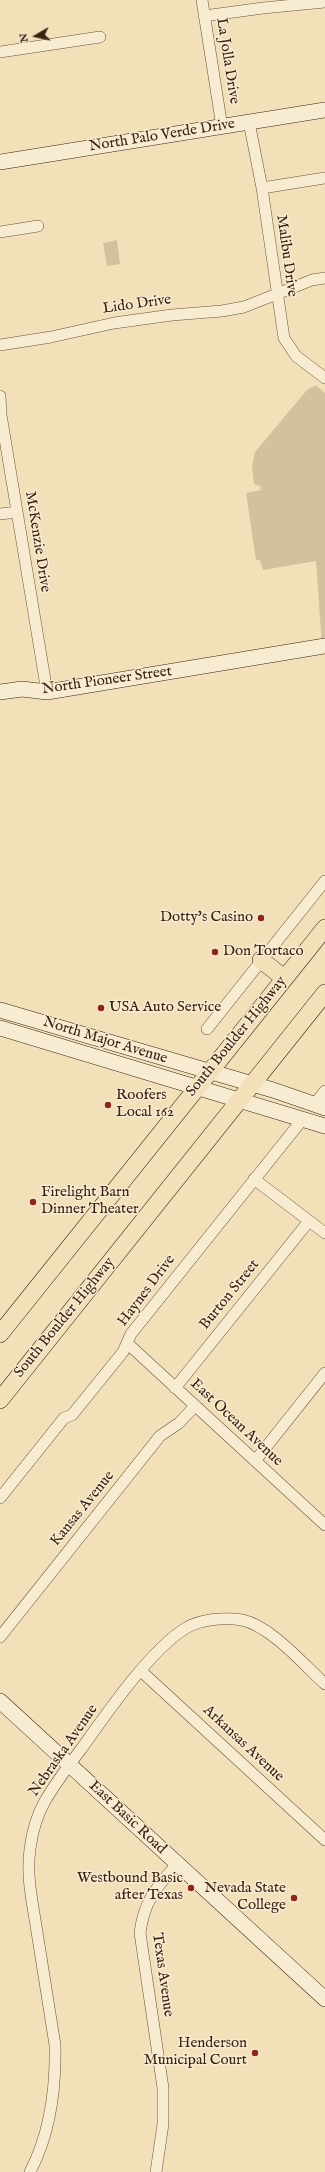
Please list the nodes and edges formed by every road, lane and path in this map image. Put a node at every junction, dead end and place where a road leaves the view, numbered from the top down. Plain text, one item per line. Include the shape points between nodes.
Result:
1 (202, 0) edge
2 (325, 2) edge
3 (204, 16) junction
4 (100, 37) dead end
5 (0, 52) edge
6 (325, 110) edge
7 (249, 122) junction
8 (222, 127) junction
9 (0, 162) edge
10 (325, 178) edge
11 (262, 188) junction
12 (38, 226) dead end
13 (0, 232) edge
14 (325, 278) edge
15 (276, 294) junction
16 (0, 345) edge
17 (325, 378) edge
18 (0, 396) edge
19 (0, 415) edge
20 (17, 512) junction
21 (0, 514) edge
22 (325, 646) edge
23 (0, 692) edge
24 (47, 692) junction
25 (325, 881) edge
26 (325, 928) edge
27 (261, 960) junction
28 (284, 978) junction
29 (325, 993) edge
30 (0, 1010) edge
31 (0, 1028) edge
32 (207, 1029) dead end
33 (210, 1072) junction
34 (253, 1084) junction
35 (197, 1087) junction
36 (325, 1091) edge
37 (240, 1099) junction
38 (320, 1107) edge
39 (302, 1120) junction
40 (325, 1126) edge
41 (254, 1179) junction
42 (309, 1220) junction
43 (325, 1232) edge
44 (0, 1334) edge
45 (127, 1343) junction
46 (325, 1373) edge
47 (175, 1388) junction
48 (0, 1400) edge
49 (195, 1406) junction
50 (255, 1461) junction
51 (0, 1498) edge
52 (325, 1525) edge
53 (0, 1637) edge
54 (141, 1671) junction
55 (325, 1684) edge
56 (0, 1701) edge
57 (70, 1765) junction
58 (325, 1840) edge
59 (177, 1864) junction
60 (325, 1999) edge
61 (30, 2172) edge
62 (156, 2172) edge

1 - 3 street, La Jolla Drive
2 - 3 street
3 - 8 street, La Jolla Drive
4 - 5 street
6 - 7 street, North Palo Verde Drive
7 - 8 street, North Palo Verde Drive
7 - 11 street, Malibu Drive
8 - 9 street, North Palo Verde Drive
10 - 11 street
11 - 15 street, Malibu Drive
12 - 13 street
14 - 15 street, Lido Drive via 312,280
15 - 16 street, Lido Drive via 222,311 114,323
15 - 17 street, Malibu Drive via 287,345 296,356
18 - 19 street, McKenzie Drive
19 - 20 street, McKenzie Drive
20 - 21 street
20 - 24 street, McKenzie Drive
22 - 24 street, North Pioneer Street
23 - 24 street, North Pioneer Street via 22,689
25 - 27 street
26 - 28 main road, South Boulder Highway
27 - 28 main road
27 - 32 street
28 - 33 main road, South Boulder Highway
29 - 34 main road, South Boulder Highway
30 - 33 street, North Major Avenue
31 - 35 street, North Major Avenue
33 - 34 street, North Major Avenue
33 - 35 main road, South Boulder Highway
34 - 37 main road, South Boulder Highway
34 - 38 street, North Major Avenue
35 - 37 street, North Major Avenue
35 - 44 main road, South Boulder Highway
36 - 38 street
37 - 39 street, North Major Avenue
37 - 48 main road, South Boulder Highway
39 - 40 street, North Major Avenue
39 - 41 street, Haynes Drive
41 - 42 street
41 - 45 street, Haynes Drive via 131,1334
42 - 43 street
42 - 47 street, Burton Street
45 - 47 street, East Ocean Avenue
45 - 51 street, Haynes Drive via 123,1352 72,1415 64,1418
46 - 50 street
47 - 49 street, East Ocean Avenue
49 - 50 street, East Ocean Avenue
49 - 53 street, Kansas Avenue via 179,1423 160,1436
50 - 52 street, East Ocean Avenue
54 - 55 street, Nebraska Avenue via 166,1643 187,1628 223,1618 255,1624
54 - 57 street, Nebraska Avenue
54 - 58 street, Arkansas Avenue
56 - 57 street, East Basic Road
57 - 59 street, East Basic Road
57 - 61 street, Nebraska Avenue via 45,1801 36,1820 30,1850 29,1879 55,2045 56,2072 47,2128
59 - 60 street, East Basic Road
59 - 62 street, Texas Avenue via 151,1894 142,1914 140,1932 163,2088 163,2124

